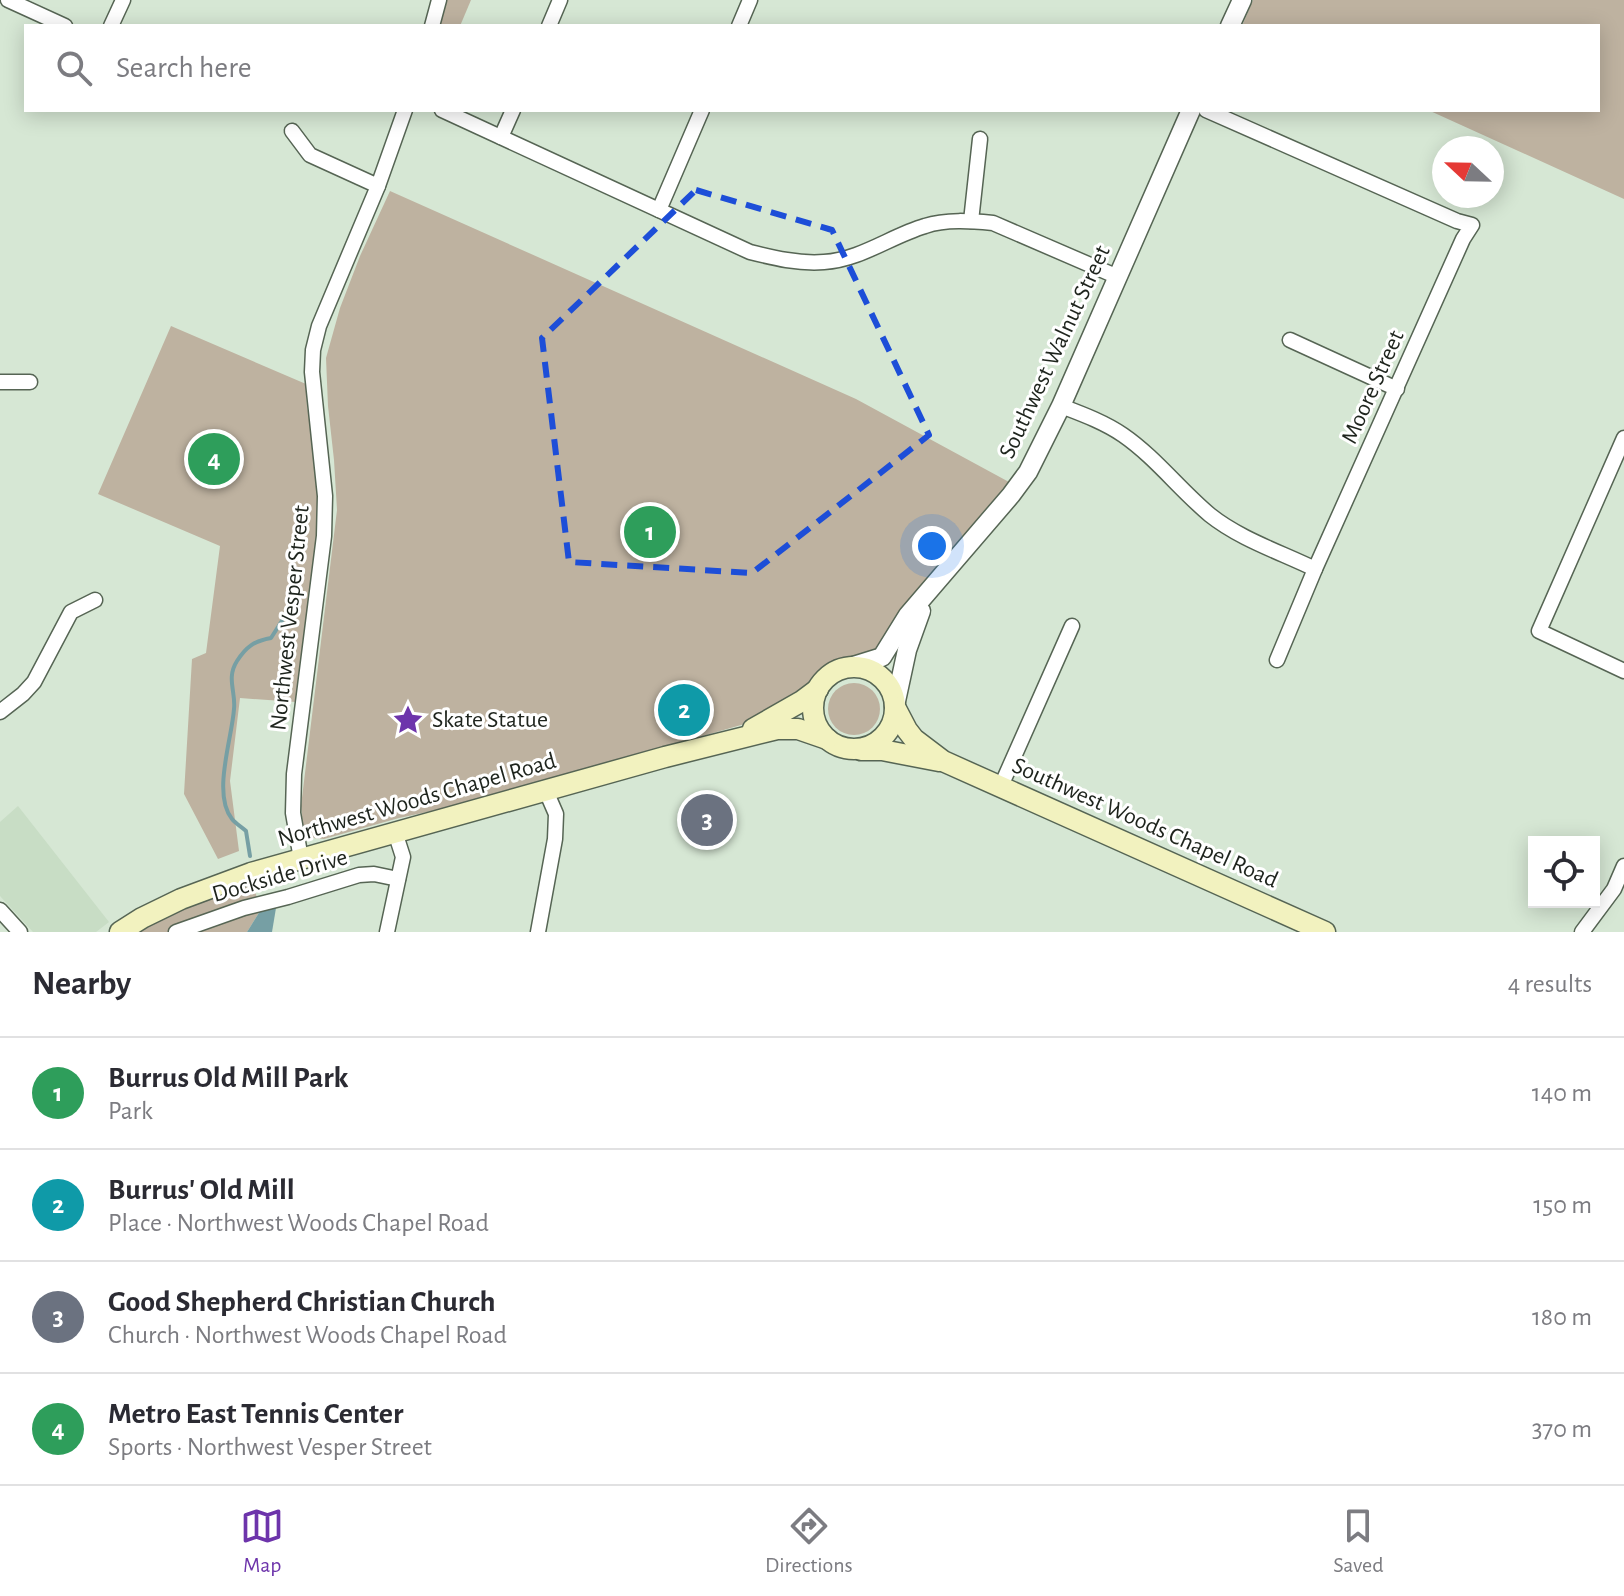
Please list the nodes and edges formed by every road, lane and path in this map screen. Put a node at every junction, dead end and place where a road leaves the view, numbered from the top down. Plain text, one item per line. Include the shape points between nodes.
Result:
1 (8, 0) edge
2 (123, 0) edge
3 (439, 0) edge
4 (560, 0) edge
5 (750, 0) edge
6 (1242, 0) edge
7 (61, 24) edge
8 (112, 24) edge
9 (433, 24) edge
10 (550, 24) edge
11 (740, 24) edge
12 (1231, 24) edge
13 (404, 112) edge
14 (446, 112) edge
15 (512, 112) edge
16 (701, 112) edge
17 (1190, 112) edge
18 (1211, 112) edge
19 (292, 131) dead end
20 (501, 137) junction
21 (980, 139) dead end
22 (378, 186) junction
23 (659, 210) junction
24 (971, 221) junction
25 (1118, 277) junction
26 (1290, 340) dead end
27 (0, 382) edge
28 (30, 382) dead end
29 (1397, 389) junction
30 (1061, 406) junction
31 (1624, 438) edge
32 (1315, 569) junction
33 (928, 593) junction
34 (95, 600) dead end
35 (1072, 626) dead end
36 (1277, 660) dead end
37 (850, 667) junction
38 (1624, 671) edge
39 (818, 689) junction
40 (896, 704) junction
41 (0, 712) edge
42 (736, 739) junction
43 (827, 739) junction
44 (851, 750) junction
45 (943, 761) junction
46 (1001, 786) junction
47 (546, 791) junction
48 (395, 832) junction
49 (301, 859) junction
50 (1624, 866) edge
51 (398, 879) junction
52 (0, 910) edge
53 (20, 932) edge
54 (120, 932) edge
55 (176, 932) edge
56 (387, 932) edge
57 (538, 932) edge
58 (1325, 932) edge
59 (1582, 932) edge

1 - 7 street
2 - 8 street
3 - 9 street
4 - 10 street
5 - 11 street
6 - 12 street
13 - 22 street, Northwest Vesper Street
14 - 20 street
15 - 20 street
16 - 23 street
17 - 25 street, Southwest Walnut Street
18 - 29 street, Moore Street via 1472,225
19 - 22 street via 310,155
20 - 23 street
21 - 24 street
22 - 49 street, Northwest Vesper Street via 313,350 325,509 294,774 293,813
23 - 24 street via 750,252 825,262 925,226
24 - 25 street via 993,223
25 - 30 street, Southwest Walnut Street
26 - 29 street
27 - 28 street
29 - 32 street, Moore Street
30 - 32 street via 1121,434 1224,525
30 - 33 street, Southwest Walnut Street via 1028,472
31 - 38 street via 1539,631
32 - 36 street, Moore Street
33 - 37 street, Southwest Walnut Street via 882,657
33 - 40 street, Southwest Walnut Street via 907,650
34 - 41 street via 71,612 34,682
35 - 46 street
37 - 39 main road via 837,671
37 - 40 main road via 876,673
39 - 42 main road, Northwest Woods Chapel Road
39 - 43 main road via 814,716
40 - 44 main road via 887,733 877,743
40 - 45 main road, Southwest Woods Chapel Road via 914,739
42 - 43 main road, Northwest Woods Chapel Road via 777,729 798,729
42 - 47 main road, Northwest Woods Chapel Road
43 - 44 main road
44 - 45 main road, Southwest Woods Chapel Road
45 - 46 main road, Southwest Woods Chapel Road
46 - 58 main road, Southwest Woods Chapel Road
47 - 48 main road, Northwest Woods Chapel Road
47 - 57 street via 556,814 555,839
48 - 49 main road, Northwest Woods Chapel Road
48 - 51 street via 403,857
49 - 54 main road, Northwest Woods Chapel Road via 213,885
50 - 59 street
51 - 55 street, Dockside Drive via 359,875
51 - 56 street
52 - 53 street

